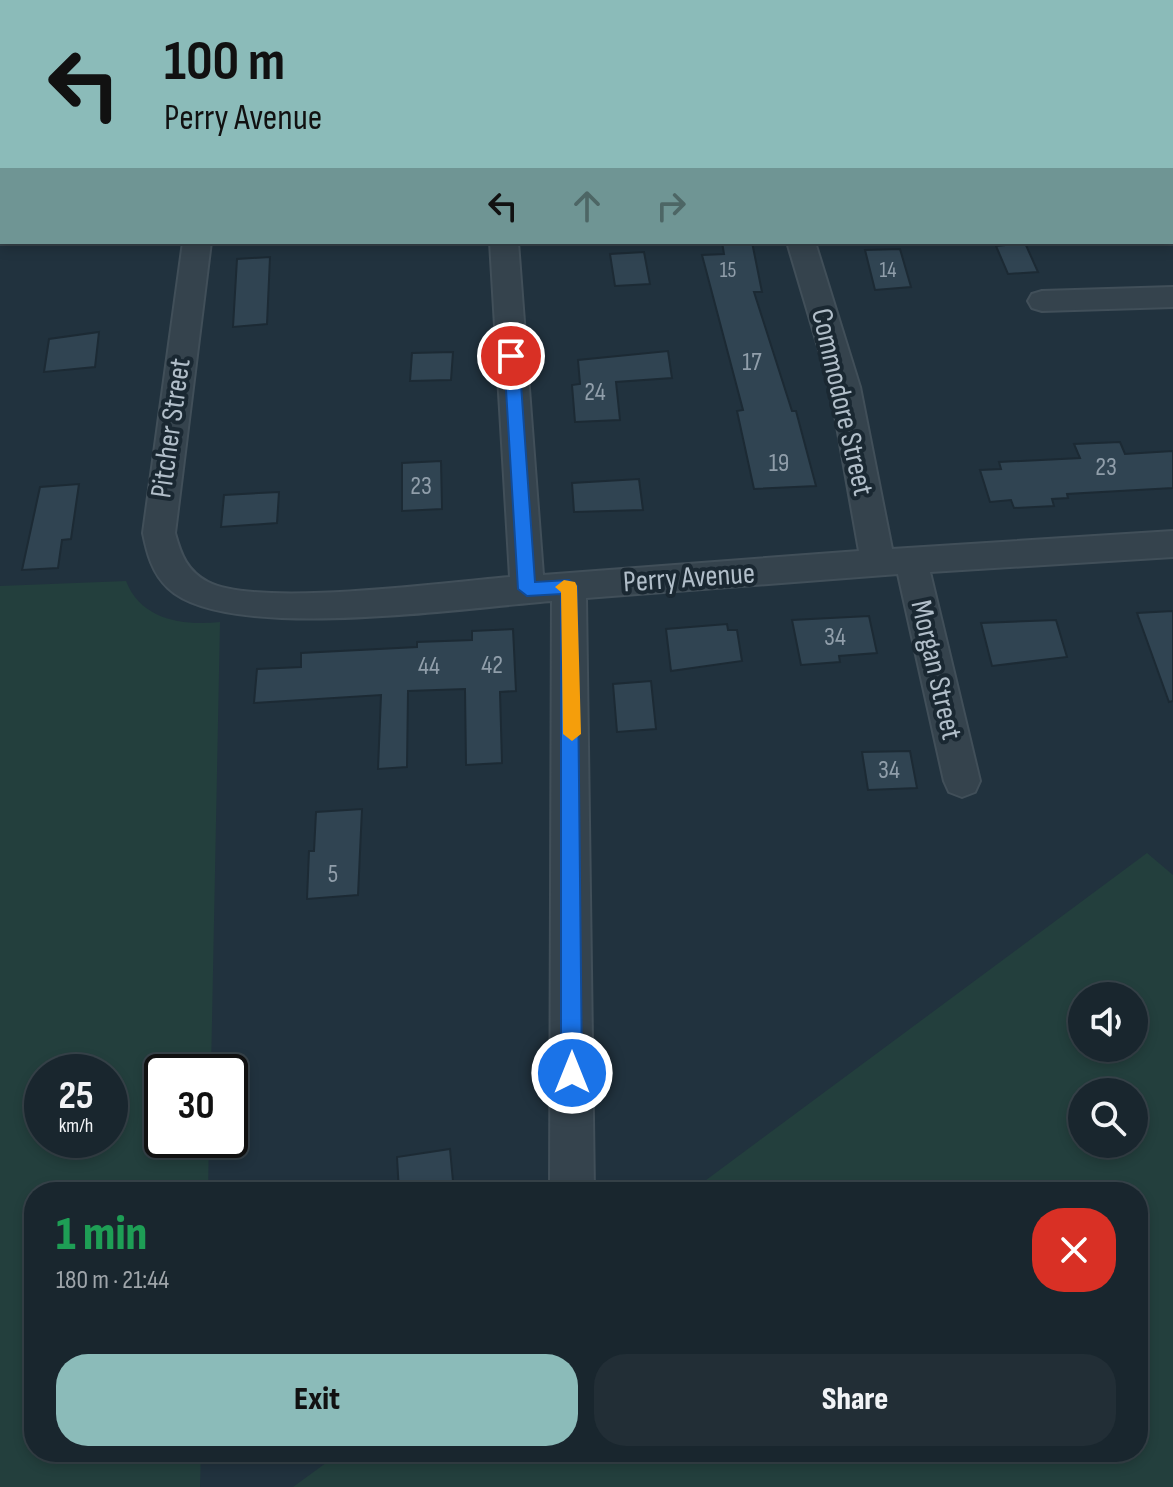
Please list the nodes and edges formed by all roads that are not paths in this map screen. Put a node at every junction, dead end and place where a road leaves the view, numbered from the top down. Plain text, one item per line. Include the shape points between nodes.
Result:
1 (197, 244) edge
2 (504, 244) edge
3 (802, 244) edge
4 (1173, 297) edge
5 (1042, 301) dead end
6 (1173, 544) edge
7 (894, 561) junction
8 (569, 586) junction
9 (527, 589) junction
10 (205, 597) joint
11 (962, 781) dead end
12 (572, 1182) edge

1 - 10 street, Pitcher Street via 159,533 167,563
2 - 9 street
3 - 7 street, Commodore Street
4 - 5 street
6 - 7 street, Perry Avenue
7 - 8 street, Perry Avenue
7 - 11 street, Morgan Street
8 - 9 street, Perry Avenue
8 - 12 street
9 - 10 street, Perry Avenue via 283,606

